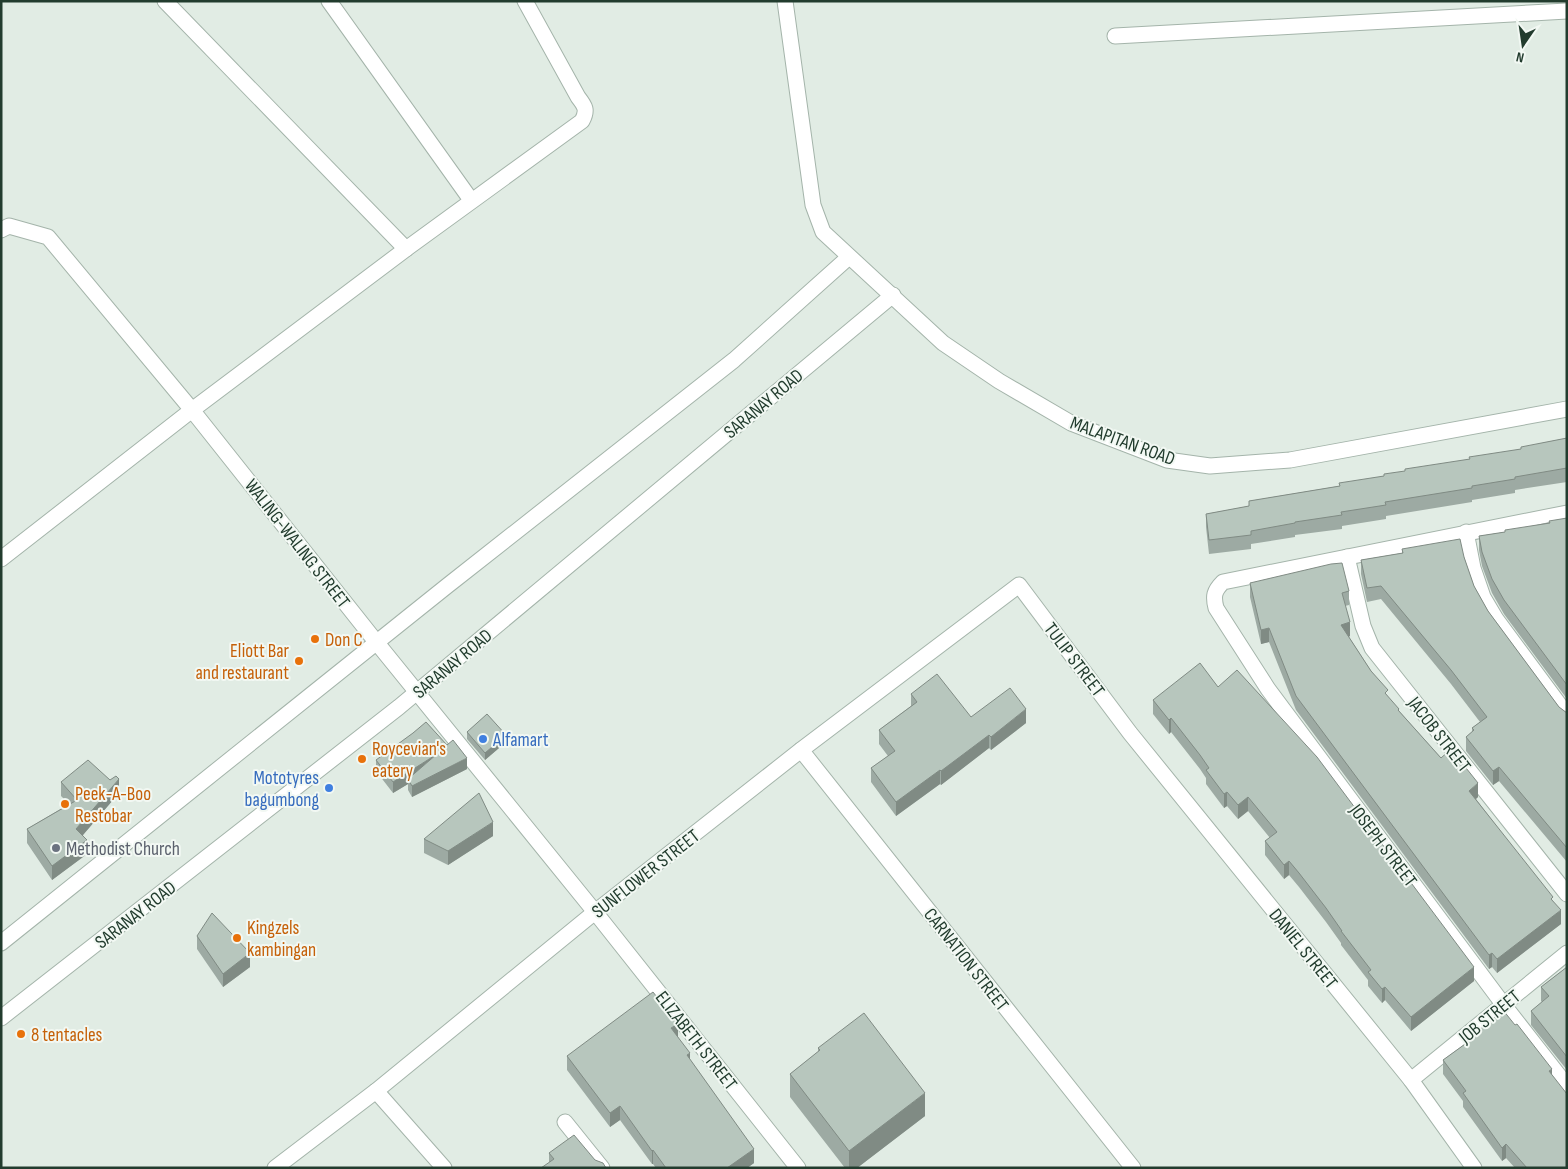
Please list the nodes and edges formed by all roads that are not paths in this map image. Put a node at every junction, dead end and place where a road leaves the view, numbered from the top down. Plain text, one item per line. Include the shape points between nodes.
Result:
1 (165, 1) edge
2 (329, 1) edge
3 (525, 1) edge
4 (785, 1) edge
5 (1567, 11) edge
6 (1115, 36) dead end
7 (471, 200) junction
8 (1, 230) edge
9 (406, 249) junction
10 (849, 257) junction
11 (893, 295) junction
12 (1567, 409) edge
13 (192, 410) junction
14 (1567, 513) edge
15 (1466, 532) junction
16 (1347, 556) junction
17 (1, 559) edge
18 (1019, 585) joint
19 (377, 643) junction
20 (417, 692) junction
21 (1567, 715) edge
22 (1130, 733) joint
23 (801, 750) junction
24 (1567, 894) edge
25 (595, 912) junction
26 (1, 943) edge
27 (1567, 952) edge
28 (1503, 1004) junction
29 (1, 1018) edge
30 (1411, 1080) junction
31 (1567, 1086) edge
32 (376, 1090) junction
33 (565, 1122) dead end
34 (275, 1168) edge
35 (444, 1168) edge
36 (602, 1168) edge
37 (798, 1168) edge
38 (1133, 1168) edge
39 (1474, 1168) edge

1 - 9 street
2 - 7 street
3 - 7 street via 586,114
4 - 10 street, MALAPITAN ROAD via 813,205 823,232
5 - 6 street
7 - 9 street
8 - 13 street, WALING-WALING STREET via 9,226 48,237
9 - 13 street
10 - 11 street, MALAPITAN ROAD
10 - 19 street via 734,360
11 - 12 street, MALAPITAN ROAD via 944,343 999,381 1071,423 1167,460 1210,466 1290,460
11 - 20 street, SARANAY ROAD
13 - 17 street
13 - 19 street, WALING-WALING STREET
14 - 15 street
15 - 16 street
15 - 21 street via 1483,597
16 - 24 street, JACOB STREET via 1363,626 1372,648
16 - 28 street, JOSEPH STREET via 1223,582 1213,598 1216,608 1268,689
18 - 22 street, TULIP STREET
18 - 23 street, SUNFLOWER STREET
19 - 20 street, WALING-WALING STREET
19 - 26 street
20 - 25 street, WALING-WALING STREET
20 - 29 street, SARANAY ROAD
22 - 30 street, DANIEL STREET
23 - 25 street, SUNFLOWER STREET
23 - 38 street, CARNATION STREET
25 - 32 street, SUNFLOWER STREET
25 - 37 street, ELIZABETH STREET
27 - 28 street, JOB STREET
28 - 30 street, JOB STREET
28 - 31 street, JOSEPH STREET
30 - 39 street, DANIEL STREET
32 - 34 street, SUNFLOWER STREET
32 - 35 street
33 - 36 street

